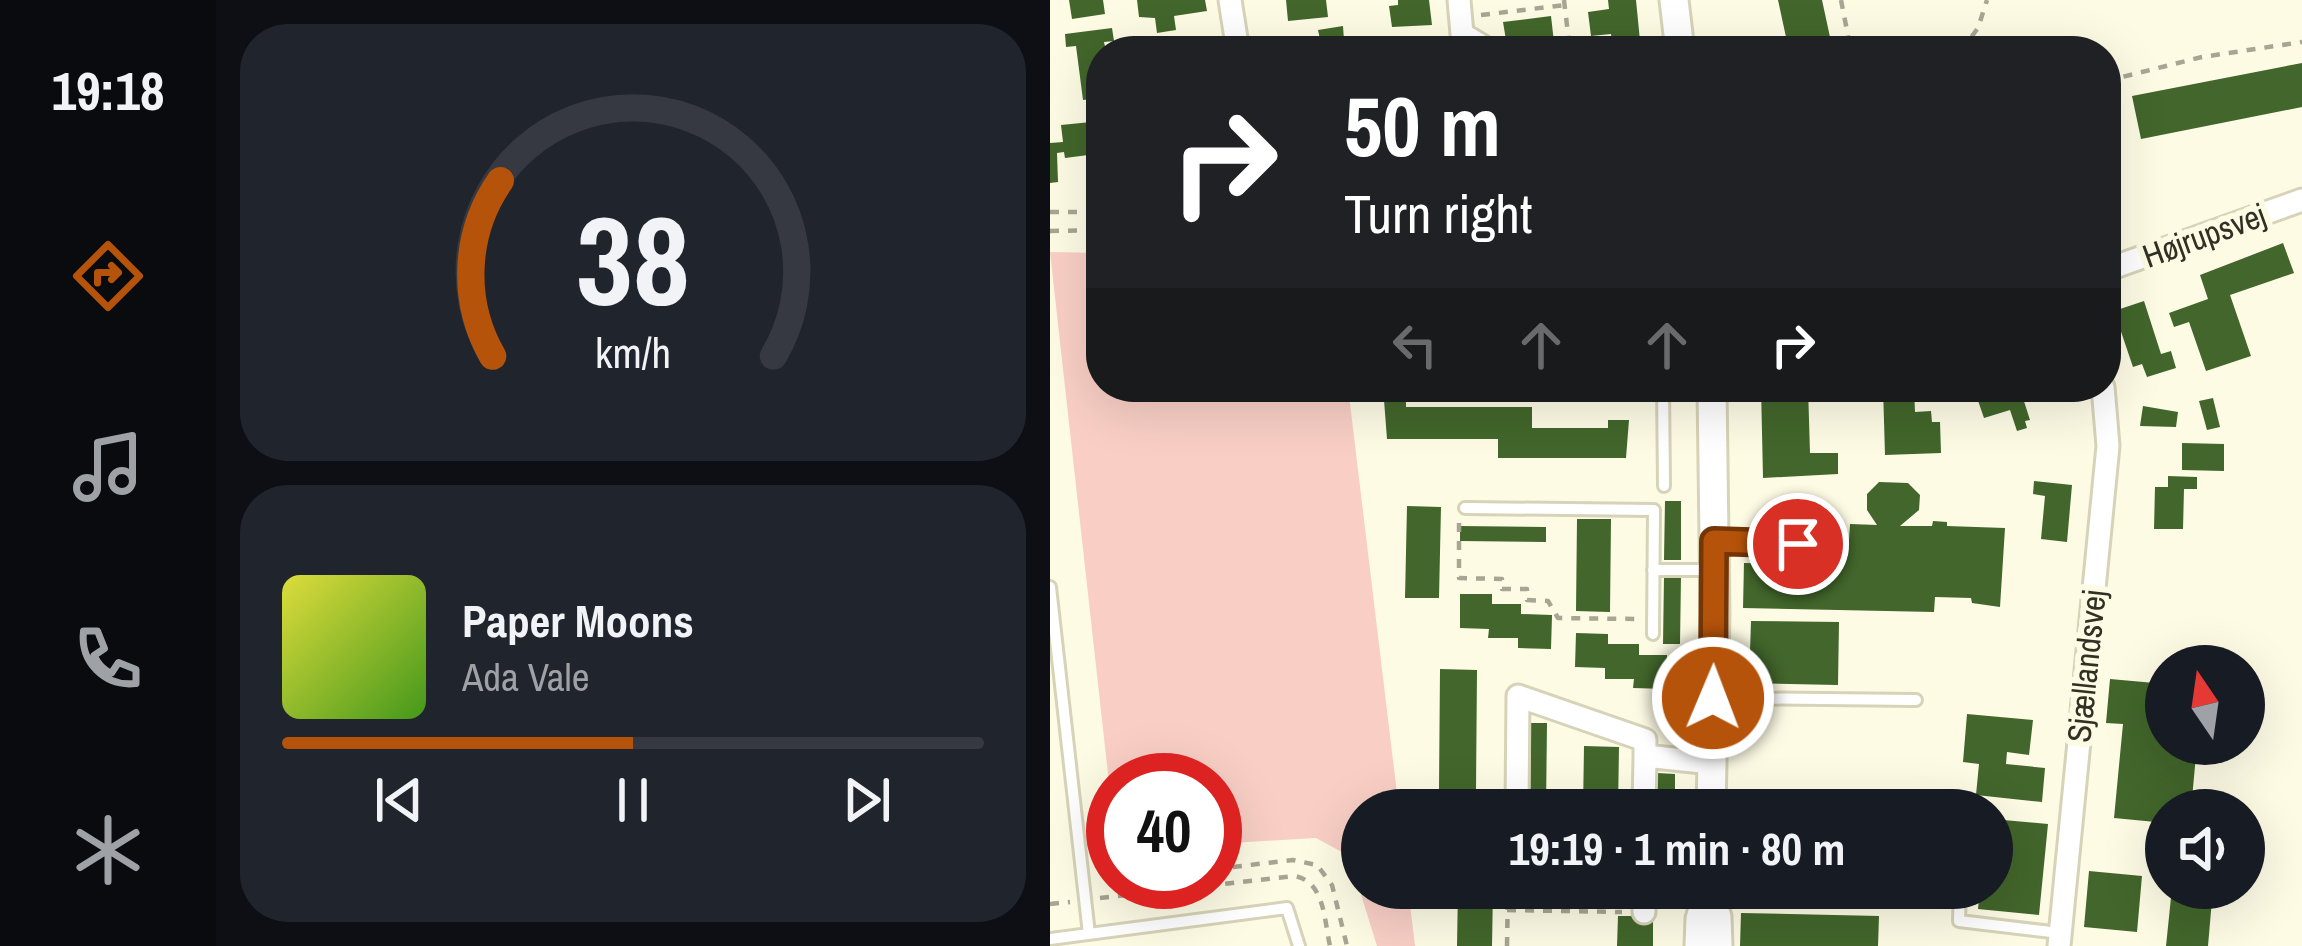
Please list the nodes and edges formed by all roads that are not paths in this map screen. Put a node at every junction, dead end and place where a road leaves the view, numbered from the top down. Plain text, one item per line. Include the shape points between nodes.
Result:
1 (1230, 0) edge
2 (1674, 0) edge
3 (1236, 36) edge
4 (1678, 36) edge
5 (2302, 200) edge
6 (2121, 265) edge
7 (1663, 402) edge
8 (1712, 402) edge
9 (2104, 402) edge
10 (1664, 486) dead end
11 (1465, 508) road end
12 (1714, 541) junction
13 (1839, 545) dead end
14 (1653, 570) junction
15 (1714, 570) junction
16 (1050, 586) edge
17 (1653, 634) dead end
18 (1713, 698) junction
19 (1916, 700) dead end
20 (1645, 757) junction
21 (1712, 763) junction
22 (1517, 789) edge
23 (1645, 789) edge
24 (1711, 789) edge
25 (1703, 909) edge
26 (1715, 909) edge
27 (1959, 909) edge
28 (1089, 934) junction
29 (1050, 939) edge
30 (2059, 939) edge
31 (1299, 946) edge
32 (1699, 946) edge
33 (1718, 946) edge

1 - 3 street
2 - 4 street
5 - 6 street, Højrupsvej
7 - 10 lane
8 - 12 street
9 - 30 street, Sjællandsvej via 2108,446
11 - 14 lane via 1654,510
12 - 13 lane
12 - 15 street
14 - 15 lane
14 - 17 lane
15 - 18 street
16 - 28 lane
18 - 19 lane
18 - 21 street
20 - 21 street
20 - 22 street via 1645,740 1518,696
20 - 23 street
21 - 24 street
25 - 32 street
26 - 33 street
27 - 30 lane via 1959,921
28 - 29 lane
28 - 31 lane via 1287,908

